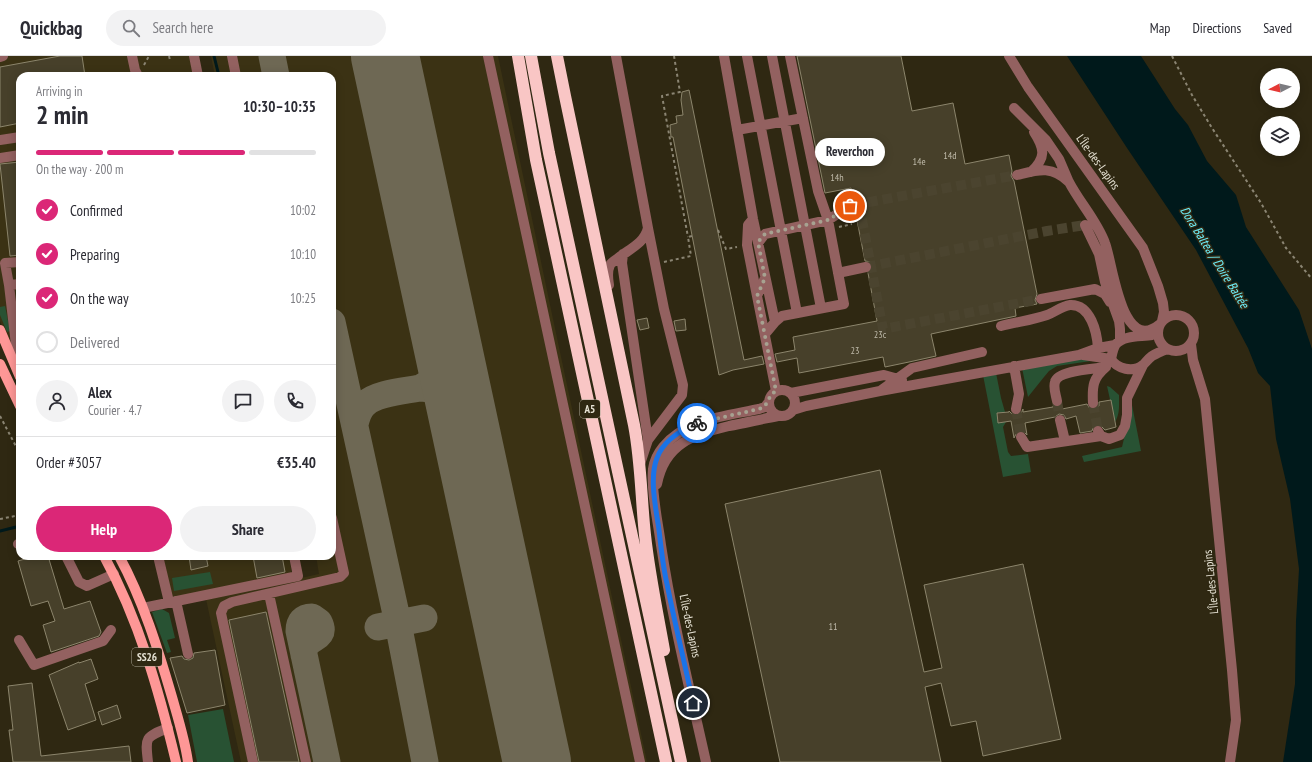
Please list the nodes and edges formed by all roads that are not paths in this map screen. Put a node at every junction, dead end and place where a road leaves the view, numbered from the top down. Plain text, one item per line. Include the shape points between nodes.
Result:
1 (0, 56) edge
2 (3, 56) edge
3 (132, 56) edge
4 (194, 56) edge
5 (232, 56) edge
6 (488, 56) edge
7 (518, 56) edge
8 (531, 56) edge
9 (558, 56) edge
10 (616, 56) edge
11 (724, 56) edge
12 (747, 56) edge
13 (772, 56) edge
14 (790, 56) edge
15 (1008, 56) edge
16 (135, 72) edge
17 (197, 72) edge
18 (235, 72) edge
19 (1014, 108) dead end
20 (803, 118) junction
21 (785, 122) junction
22 (1027, 122) junction
23 (761, 126) junction
24 (737, 130) junction
25 (16, 138) edge
26 (0, 140) edge
27 (16, 156) edge
28 (0, 158) edge
29 (1031, 172) junction
30 (1017, 175) tunnel mouth
31 (1069, 182) junction
32 (850, 206) tunnel mouth
33 (753, 219) junction
34 (828, 220) junction
35 (805, 225) junction
36 (1085, 225) dead end
37 (648, 228) junction
38 (781, 230) junction
39 (758, 242) junction
40 (623, 254) junction
41 (16, 262) edge
42 (866, 268) tunnel mouth
43 (838, 273) junction
44 (765, 278) junction
45 (16, 284) edge
46 (9, 285) junction
47 (1158, 286) junction
48 (757, 296) junction
49 (1040, 298) tunnel mouth
50 (11, 302) junction
51 (609, 303) junction
52 (0, 304) edge
53 (1113, 307) junction
54 (821, 308) junction
55 (797, 313) junction
56 (1179, 315) junction
57 (775, 322) junction
58 (1001, 326) dead end
59 (1160, 326) junction
60 (0, 330) edge
61 (765, 334) junction
62 (1117, 343) junction
63 (1190, 344) junction
64 (16, 345) edge
65 (1098, 348) junction
66 (1167, 349) junction
67 (1179, 351) junction
68 (982, 352) dead end
69 (1079, 354) junction
70 (1110, 363) junction
71 (0, 364) edge
72 (1143, 365) junction
73 (1014, 366) junction
74 (16, 368) edge
75 (898, 379) junction
76 (918, 384) junction
77 (776, 391) junction
78 (880, 391) junction
79 (791, 393) junction
80 (16, 398) edge
81 (1205, 399) junction
82 (1056, 401) tunnel mouth
83 (768, 403) junction
84 (1093, 403) tunnel mouth
85 (1016, 409) tunnel mouth
86 (793, 410) junction
87 (778, 416) junction
88 (1060, 420) tunnel mouth
89 (1021, 437) dead end
90 (648, 440) junction
91 (1065, 442) junction
92 (640, 464) junction
93 (654, 496) junction
94 (336, 536) edge
95 (68, 560) edge
96 (106, 560) edge
97 (121, 560) edge
98 (159, 560) edge
99 (295, 560) edge
100 (114, 574) junction
101 (269, 594) junction
102 (172, 601) junction
103 (143, 608) junction
104 (111, 630) dead end
105 (19, 640) dead end
106 (188, 654) dead end
107 (168, 728) junction
108 (677, 746) junction
109 (148, 762) edge
110 (176, 762) edge
111 (188, 762) edge
112 (253, 762) edge
113 (306, 762) edge
114 (640, 762) edge
115 (666, 762) edge
116 (681, 762) edge
117 (706, 762) edge
118 (1230, 762) edge

1 - 2 street
3 - 16 street
4 - 17 street
5 - 18 street
6 - 114 street
7 - 115 highway, A5 via 538,167
8 - 108 highway, A5 via 548,153
9 - 51 highway, A5
10 - 37 street
11 - 24 street
12 - 23 street
13 - 21 street
14 - 20 street
15 - 47 street, L'Île-des-Lapins via 1144,248
19 - 22 street
20 - 21 street
20 - 34 street via 818,190
21 - 23 street
21 - 35 street
22 - 29 street via 1042,148 1043,157
22 - 31 street via 1046,140 1059,159
23 - 24 street
23 - 38 street
24 - 33 street
25 - 26 street
27 - 28 street
29 - 30 street
29 - 31 street via 1050,170
31 - 59 street via 1105,242 1128,320 1143,331
32 - 34 street
33 - 39 street
33 - 48 street via 748,225 747,245
34 - 35 street
34 - 43 street
35 - 38 street
35 - 54 street
36 - 53 street via 1099,254
37 - 40 street via 641,242
37 - 90 street via 683,391 679,401
38 - 39 street via 765,234
38 - 55 street
39 - 44 street
40 - 51 street via 609,267
40 - 90 street via 628,311
41 - 46 street via 5,263
42 - 43 street
43 - 54 street via 844,304
44 - 48 street
44 - 57 street
45 - 46 street
46 - 50 street
47 - 56 street, L'Île-des-Lapins
47 - 59 street, L'Île-des-Lapins via 1164,312
48 - 61 street
49 - 53 street via 1095,289 1105,294
50 - 52 street
50 - 64 street
51 - 92 highway, A5
53 - 62 street via 1120,329
54 - 55 street
55 - 57 street via 782,316
56 - 59 street via 1170,316
56 - 63 street, L'Île-des-Lapins via 1188,320 1193,328 1194,336
57 - 61 street
58 - 65 street via 1072,305 1088,313 1094,326
59 - 62 street via 1152,335
59 - 66 street, L'Île-des-Lapins via 1160,342
60 - 74 main road
61 - 77 street
62 - 65 street
62 - 70 street
63 - 67 street
63 - 81 street, L'Île-des-Lapins
65 - 69 street
66 - 67 street
66 - 72 street
67 - 81 street, L'Île-des-Lapins via 1193,372
68 - 75 street via 912,368
69 - 70 street via 1090,355
69 - 73 street, L'Île-des-Lapins
70 - 72 street via 1127,369
70 - 82 street via 1058,377 1055,381
70 - 84 street via 1098,374 1093,384
71 - 80 main road
72 - 91 street via 1127,398 1125,426 1120,435 1109,439 1100,433
73 - 76 street, L'Île-des-Lapins
73 - 85 street via 1019,394
75 - 76 street
75 - 78 street
75 - 79 street via 884,375
76 - 78 street, L'Île-des-Lapins
77 - 79 street via 784,390
77 - 83 street via 770,396
78 - 86 street, L'Île-des-Lapins
79 - 86 street via 795,399
81 - 118 street, L'Île-des-Lapins via 1236,720
83 - 87 street via 771,411
83 - 93 street, L'Île-des-Lapins via 759,409 697,423 679,432 662,448 657,457 653,469
86 - 87 street, L'Île-des-Lapins via 787,416
87 - 93 street, L'Île-des-Lapins via 707,431 686,440 666,459 658,475
88 - 91 street
89 - 91 street via 1027,447
90 - 92 street
92 - 108 highway, A5 via 648,561 664,650
93 - 117 street, L'Île-des-Lapins via 667,583
94 - 101 street via 344,573 340,577
95 - 100 street via 79,582 87,586
96 - 100 main road, SS26
97 - 103 main road, SS26
98 - 102 street
99 - 102 street via 298,576
100 - 107 main road, SS26 via 135,622
101 - 112 street via 232,602 224,606 222,613
101 - 113 street
102 - 103 street
102 - 106 street
103 - 111 main road, SS26 via 166,676
104 - 105 street via 103,641 34,665
107 - 109 street via 152,734 147,739
107 - 110 main road, SS26
108 - 116 highway, A5

